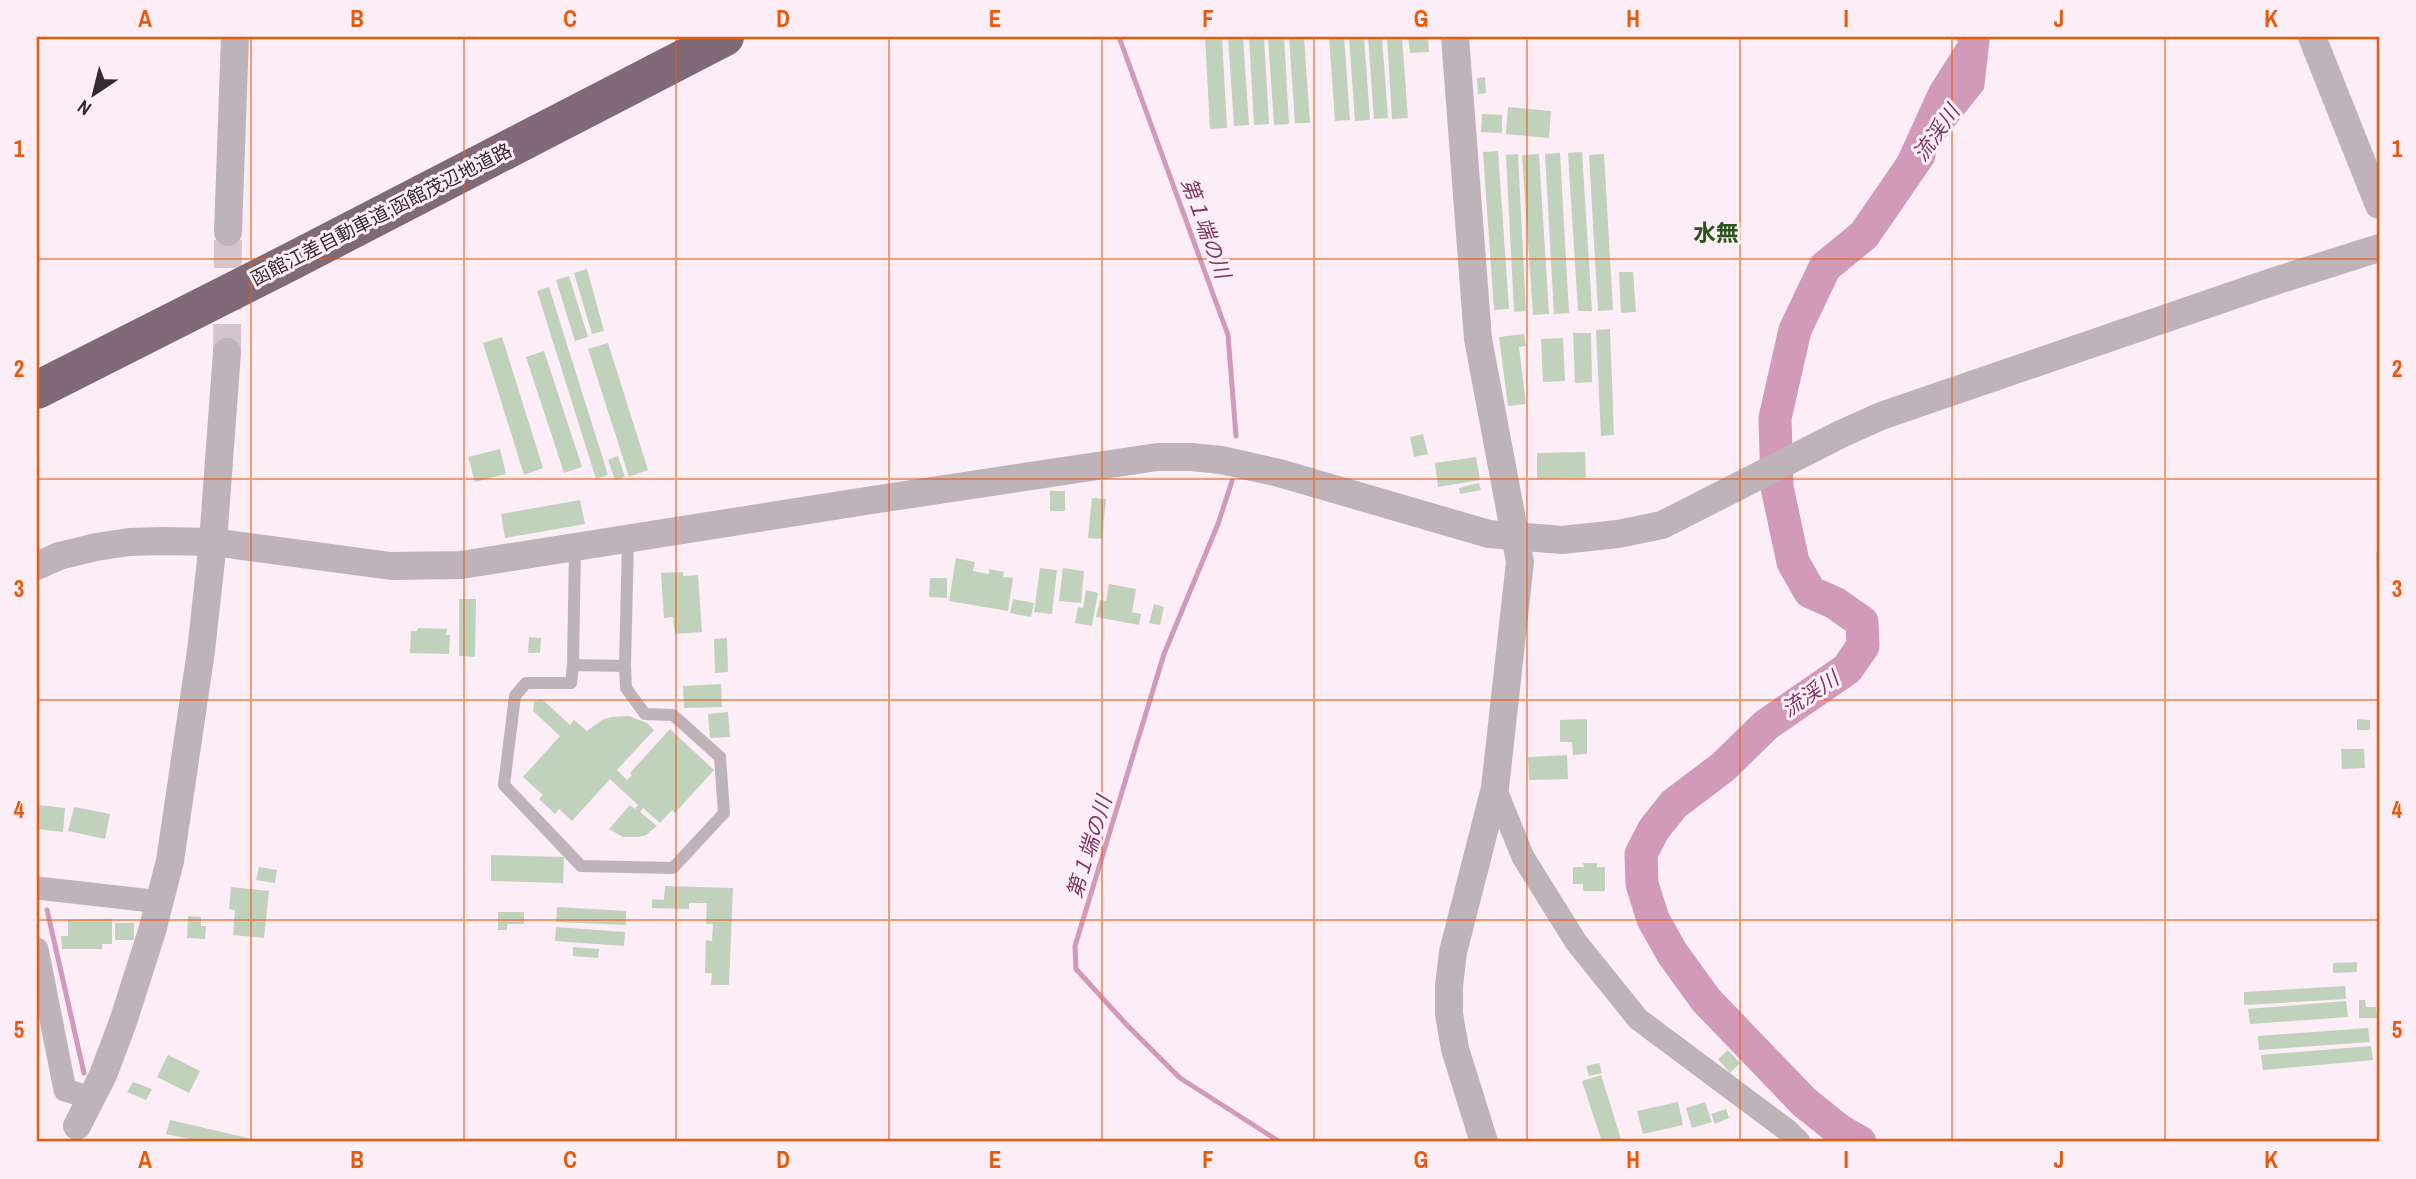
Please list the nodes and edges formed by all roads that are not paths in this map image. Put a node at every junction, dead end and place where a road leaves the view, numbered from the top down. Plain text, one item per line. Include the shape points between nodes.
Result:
1 (235, 37) edge
2 (725, 37) edge
3 (1455, 37) edge
4 (2312, 37) edge
5 (2379, 205) edge
6 (228, 232) tunnel mouth
7 (2379, 248) edge
8 (227, 352) tunnel mouth
9 (37, 390) edge
10 (1515, 536) junction
11 (628, 538) junction
12 (213, 541) junction
13 (575, 547) junction
14 (37, 566) edge
15 (573, 665) junction
16 (625, 666) junction
17 (1496, 788) junction
18 (37, 888) edge
19 (161, 902) junction
20 (37, 949) edge
21 (91, 1098) junction
22 (77, 1134) edge
23 (1484, 1142) edge
24 (1799, 1142) edge

1 - 6 street
2 - 9 highway, 函館江差自動車道;函館茂辺地道路
3 - 10 street via 1478,339
4 - 5 street
7 - 10 street via 1881,416 1662,525 1562,540
8 - 12 street
10 - 11 street via 1489,534 1221,460 1157,457
10 - 17 street via 1520,562
11 - 13 street
11 - 16 lane
12 - 13 street via 391,566 461,565
12 - 14 street via 129,541
12 - 19 street via 201,651
13 - 15 lane
15 - 16 lane
15 - 16 lane via 571,683 526,684 515,696 504,785 581,866 673,868 724,813 720,757 673,715 645,714 626,688
17 - 23 street via 1453,952 1449,986 1455,1049
17 - 24 street via 1522,858 1576,942 1638,1019
18 - 19 street
19 - 21 street via 123,1022
20 - 21 street via 65,1090
21 - 22 street

